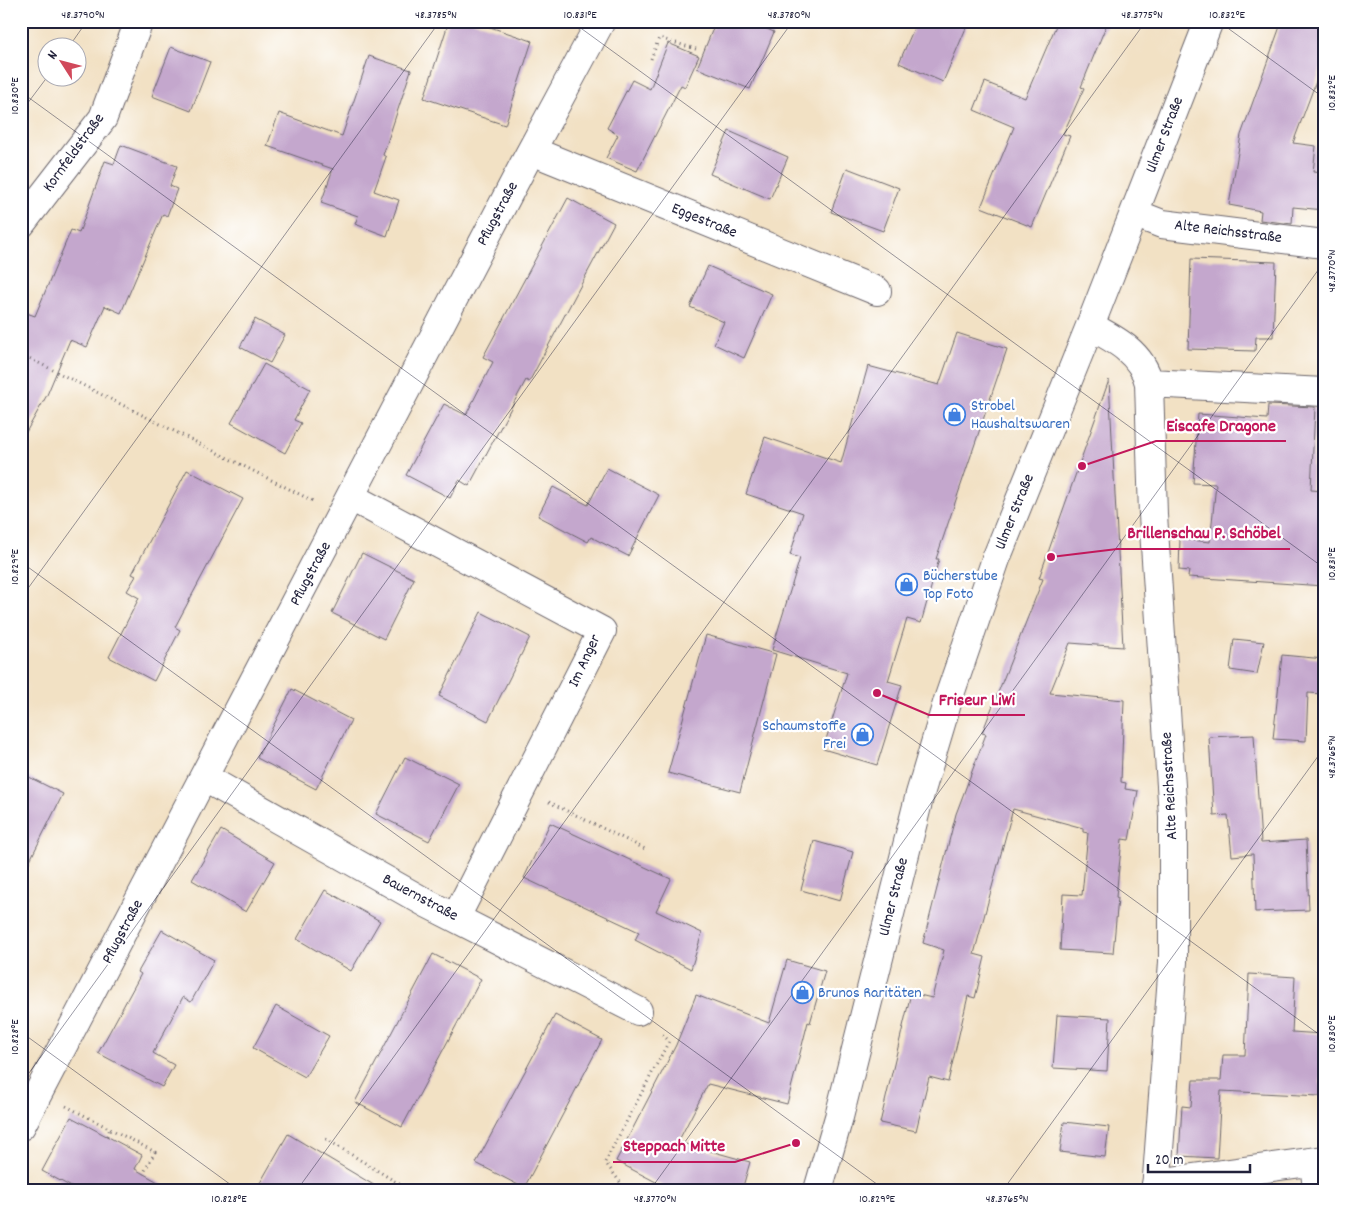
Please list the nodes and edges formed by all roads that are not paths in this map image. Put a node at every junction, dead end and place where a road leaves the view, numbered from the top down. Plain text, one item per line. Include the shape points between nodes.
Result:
1 (138, 21) edge
2 (601, 21) edge
3 (1209, 21) edge
4 (532, 151) junction
5 (1134, 213) junction
6 (21, 224) edge
7 (1324, 244) edge
8 (877, 291) dead end
9 (1090, 326) junction
10 (1149, 383) junction
11 (1324, 392) edge
12 (346, 506) junction
13 (205, 778) junction
14 (456, 917) junction
15 (638, 1011) road end
16 (21, 1126) edge
17 (1319, 1161) edge
18 (1156, 1186) edge
19 (818, 1190) edge
20 (1317, 1190) edge

1 - 6 street, Kornfeldstraße via 103,118
2 - 4 street, Pflugstraße
3 - 5 street, Ulmer Straße
4 - 8 street, Eggestraße
4 - 12 street, Pflugstraße
5 - 7 street, Alte Reichsstraße via 1162,224
5 - 9 street, Ulmer Straße
9 - 10 street, Alte Reichsstraße via 1130,350 1146,372
9 - 19 street, Ulmer Straße via 996,559 948,700 920,794
10 - 11 street
10 - 18 street, Alte Reichsstraße via 1153,515 1173,835 1173,954
12 - 13 street, Pflugstraße
12 - 14 street, Im Anger via 602,631
13 - 14 street, Bauernstraße
13 - 16 street, Pflugstraße
14 - 15 street, Bauernstraße
17 - 18 street
17 - 20 street

